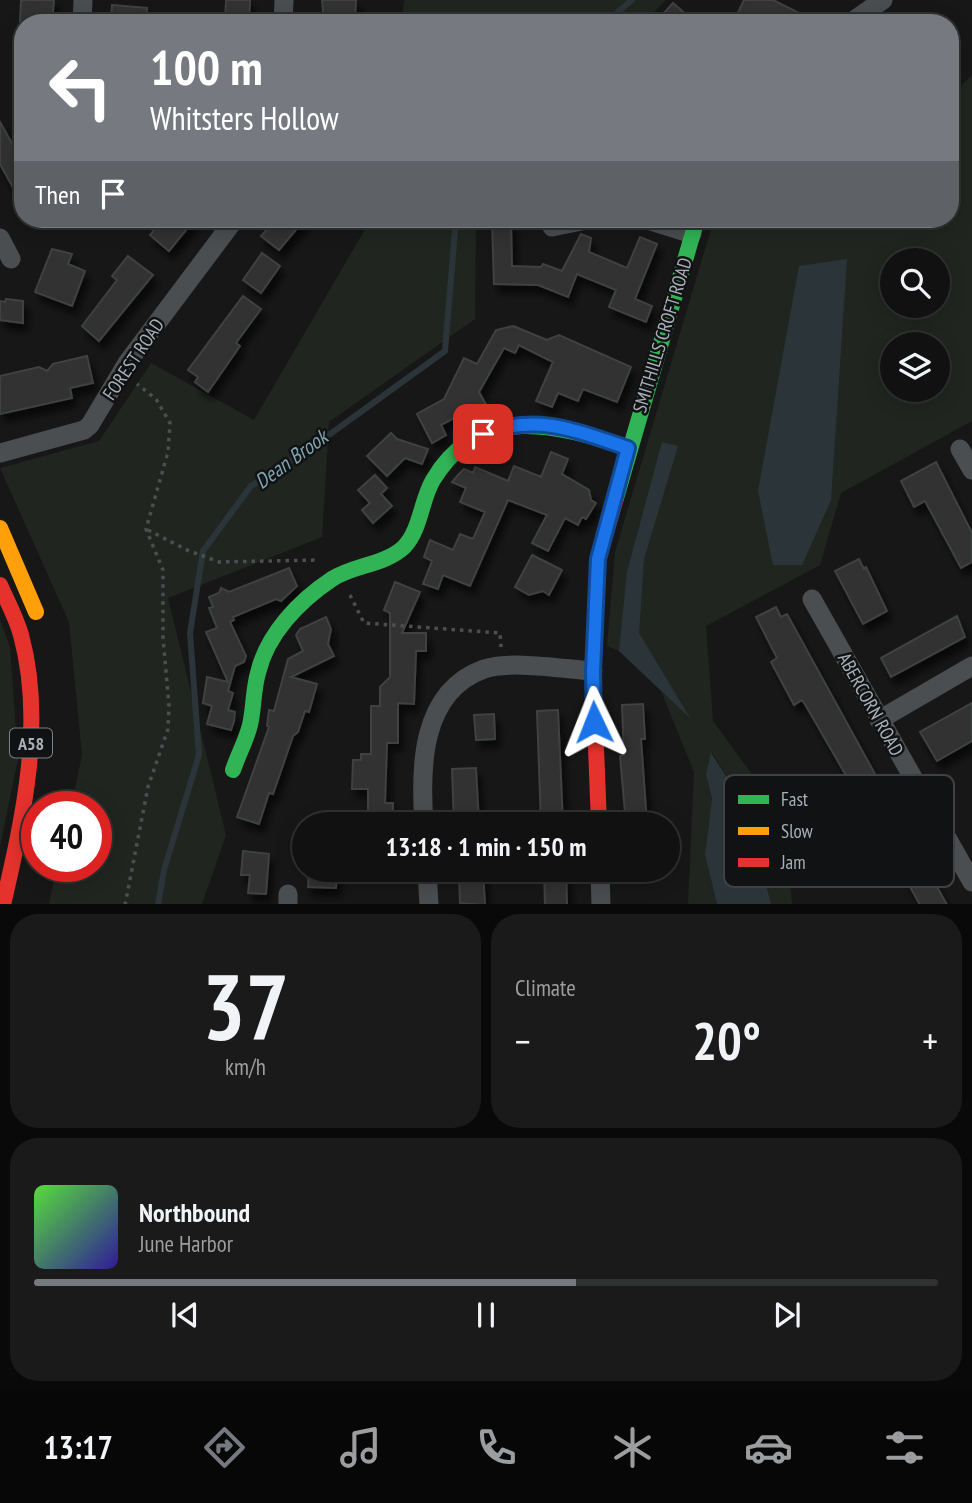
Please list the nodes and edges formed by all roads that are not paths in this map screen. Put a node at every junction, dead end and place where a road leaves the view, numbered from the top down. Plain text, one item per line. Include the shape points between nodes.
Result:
1 (883, 0) edge
2 (862, 14) edge
3 (228, 228) edge
4 (694, 228) edge
5 (0, 238) edge
6 (11, 259) dead end
7 (628, 448) junction
8 (960, 449) dead end
9 (0, 453) edge
10 (972, 470) edge
11 (0, 528) edge
12 (0, 585) edge
13 (812, 599) dead end
14 (41, 624) dead end
15 (972, 666) edge
16 (593, 671) junction
17 (879, 720) junction
18 (232, 761) dead end
19 (911, 775) edge
20 (424, 812) edge
21 (598, 812) edge
22 (954, 849) edge
23 (971, 878) edge
24 (428, 882) edge
25 (600, 882) edge
26 (3, 904) edge
27 (429, 904) edge
28 (601, 904) edge

1 - 2 street
3 - 9 street, FOREST ROAD via 122,372 90,425
4 - 7 main road, SMITHILLS CROFT ROAD
5 - 6 street
7 - 16 main road, SMITHILLS CROFT ROAD via 598,559
7 - 18 main road via 560,426 535,423 507,425 483,434 442,467 401,549 337,576 274,636 260,665 250,724
8 - 10 street
11 - 14 main road
12 - 26 main road, A58 via 22,637 32,699 30,764
13 - 17 street, ABERCORN ROAD
15 - 17 street
16 - 20 street via 502,666 484,669 454,690 428,731 422,755
16 - 21 main road, SMITHILLS CROFT ROAD
17 - 19 street, ABERCORN ROAD
22 - 23 street, ABERCORN ROAD
24 - 27 street
25 - 28 street

